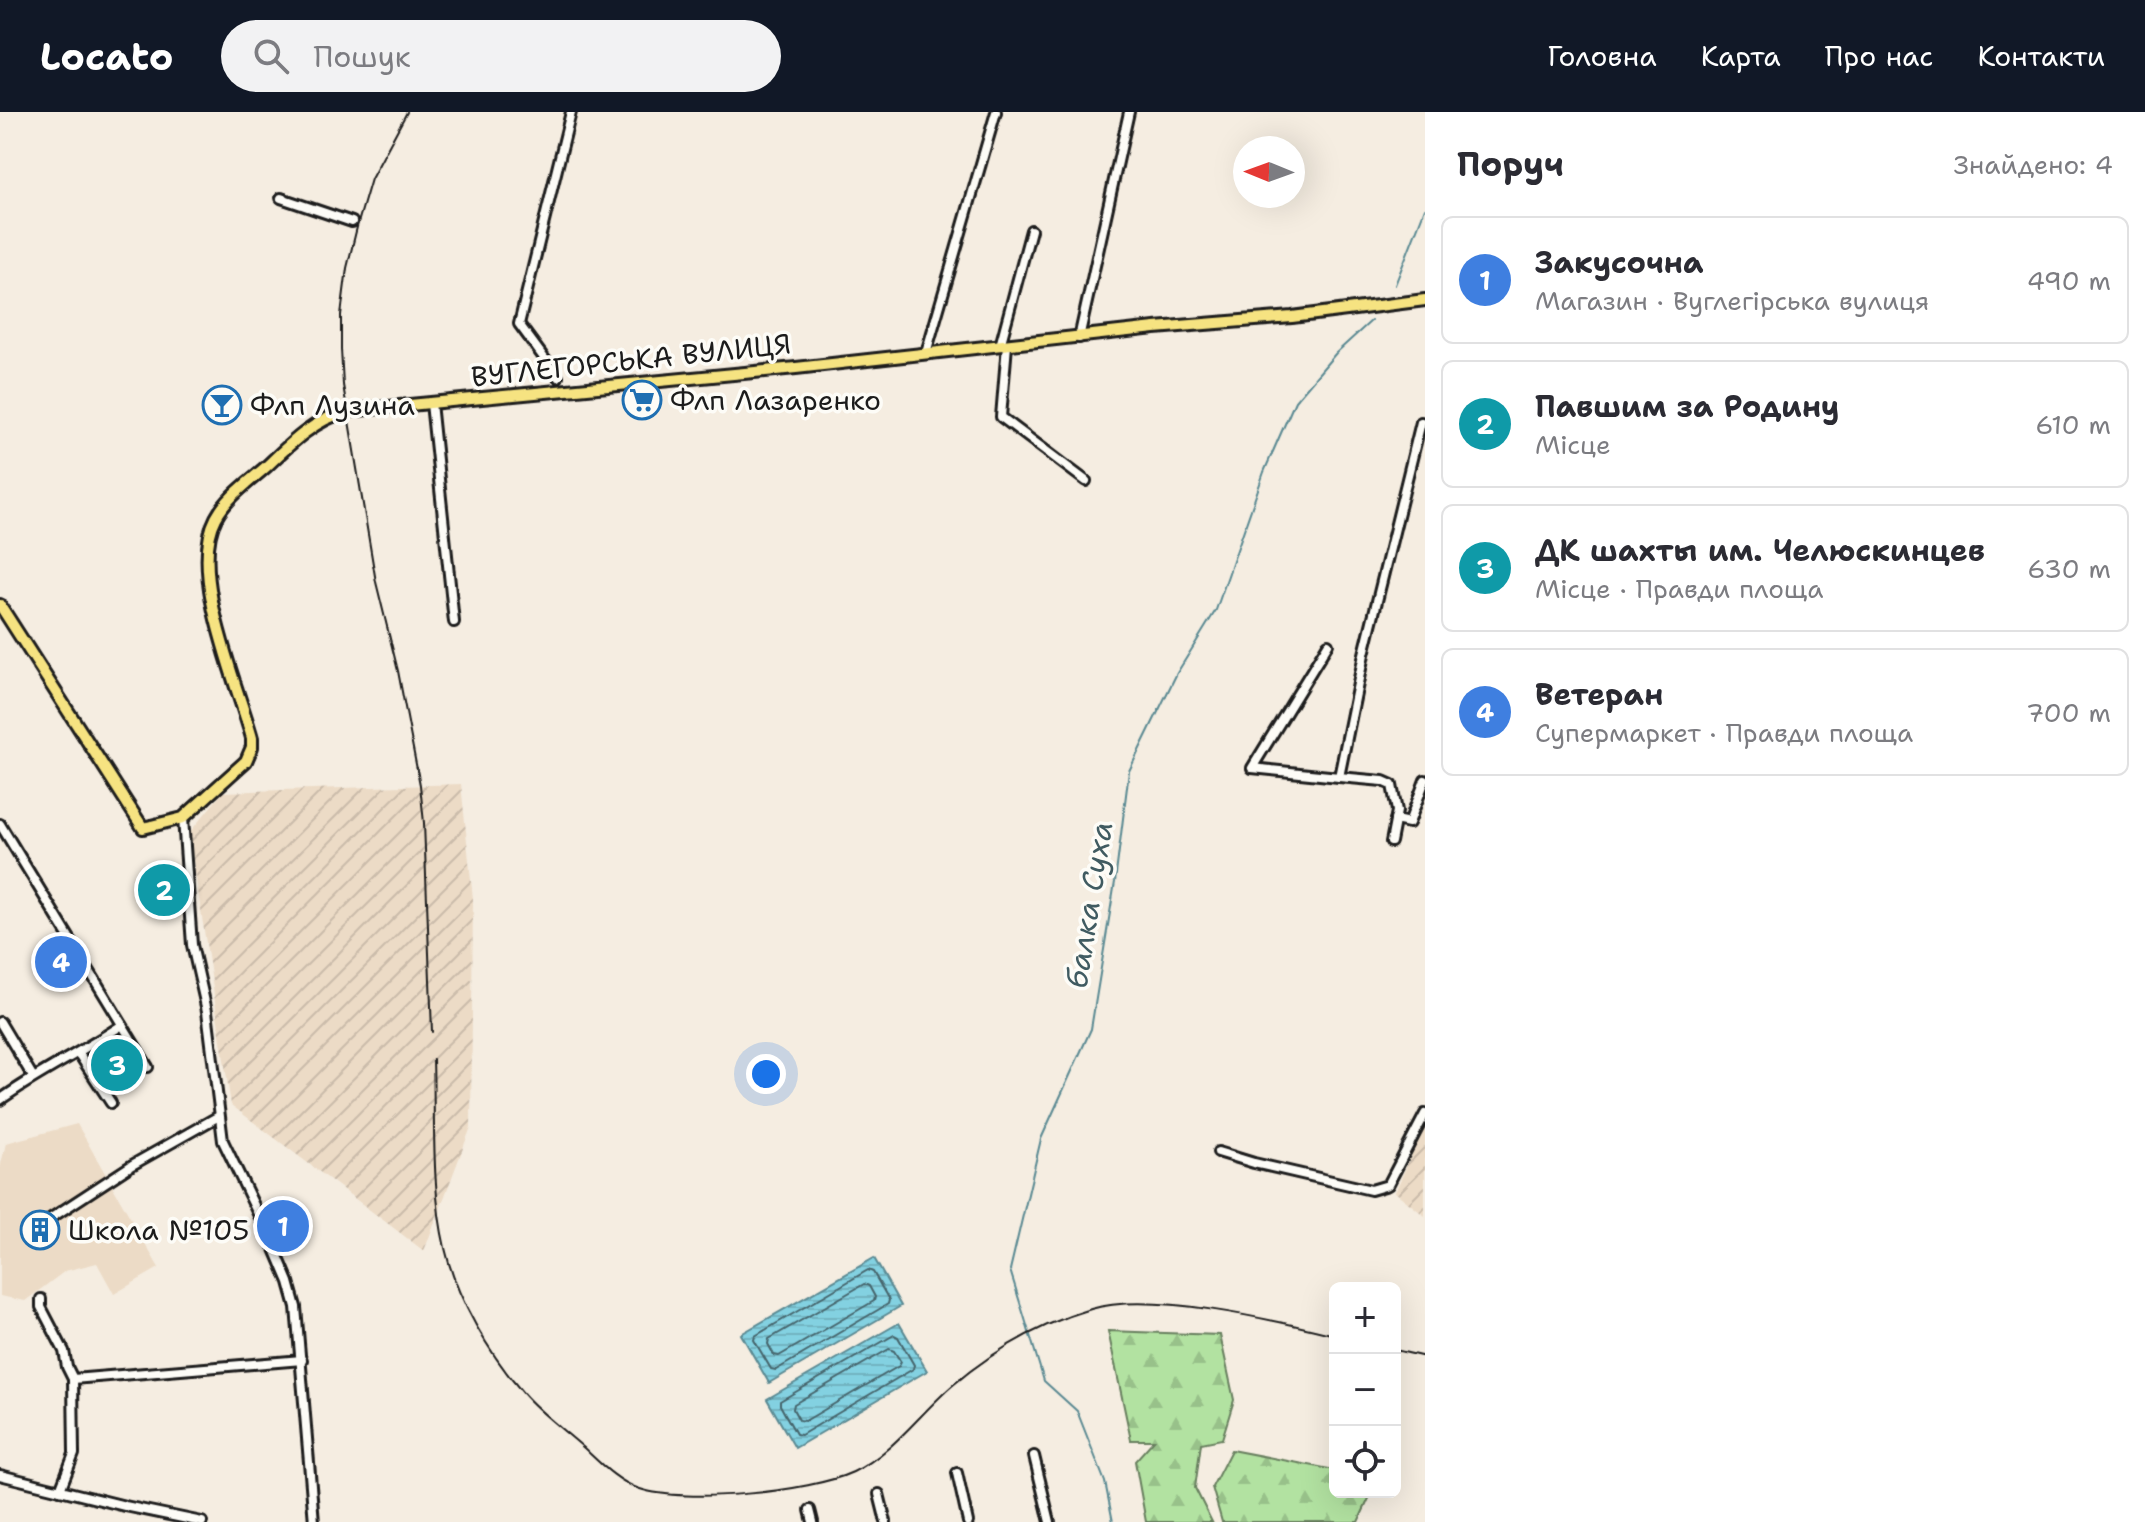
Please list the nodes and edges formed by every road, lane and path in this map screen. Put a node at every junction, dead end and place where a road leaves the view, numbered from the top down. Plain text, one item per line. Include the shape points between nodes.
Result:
1 (571, 112) edge
2 (996, 112) edge
3 (1129, 112) edge
4 (281, 198) dead end
5 (352, 222) dead end
6 (1031, 230) dead end
7 (1425, 300) edge
8 (1079, 338) junction
9 (1003, 346) junction
10 (926, 353) junction
11 (558, 377) dead end
12 (431, 403) junction
13 (1421, 422) dead end
14 (1086, 481) dead end
15 (0, 605) edge
16 (454, 622) dead end
17 (1328, 644) dead end
18 (1339, 777) junction
19 (1425, 780) edge
20 (183, 818) junction
21 (1395, 820) junction
22 (0, 824) edge
23 (1391, 842) dead end
24 (0, 1022) edge
25 (122, 1025) junction
26 (79, 1054) junction
27 (148, 1067) dead end
28 (33, 1077) junction
29 (0, 1100) edge
30 (111, 1103) dead end
31 (1425, 1114) edge
32 (219, 1116) junction
33 (1218, 1152) dead end
34 (51, 1218) dead end
35 (41, 1299) dead end
36 (302, 1360) junction
37 (73, 1379) junction
38 (1034, 1456) dead end
39 (957, 1473) dead end
40 (0, 1475) edge
41 (60, 1490) junction
42 (879, 1494) dead end
43 (810, 1510) dead end
44 (202, 1522) edge
45 (314, 1522) edge
46 (813, 1522) edge
47 (886, 1522) edge
48 (968, 1522) edge
49 (1050, 1522) edge

1 - 11 street via 519,324
2 - 10 street
3 - 8 street
4 - 5 street
6 - 9 street
7 - 8 main road, ВУГЛЕГОРСЬКА ВУЛИЦЯ
8 - 9 main road, ВУГЛЕГОРСЬКА ВУЛИЦЯ
9 - 10 main road, ВУГЛЕГОРСЬКА ВУЛИЦЯ
9 - 14 street via 1001,417
10 - 12 main road, ВУГЛЕГОРСЬКА ВУЛИЦЯ
12 - 16 street
12 - 20 main road, ВУГЛЕГОРСЬКА ВУЛИЦЯ via 328,416 285,448 215,520 207,569 212,603 252,747 241,766
13 - 18 street
15 - 20 main road via 143,828
17 - 18 street via 1252,768
18 - 21 street via 1390,782
19 - 21 street via 1409,823
20 - 32 street via 192,945 207,1011
21 - 23 street
22 - 25 street
24 - 28 street
25 - 26 street
25 - 27 street
26 - 28 street
26 - 30 street
28 - 29 street
31 - 33 street via 1388,1185 1371,1190
32 - 34 street
32 - 36 street via 223,1141 289,1282
35 - 37 street
36 - 37 street
36 - 45 street
37 - 41 street via 74,1454
38 - 49 street
39 - 48 street
40 - 41 street
41 - 44 street
42 - 47 street
43 - 46 street

